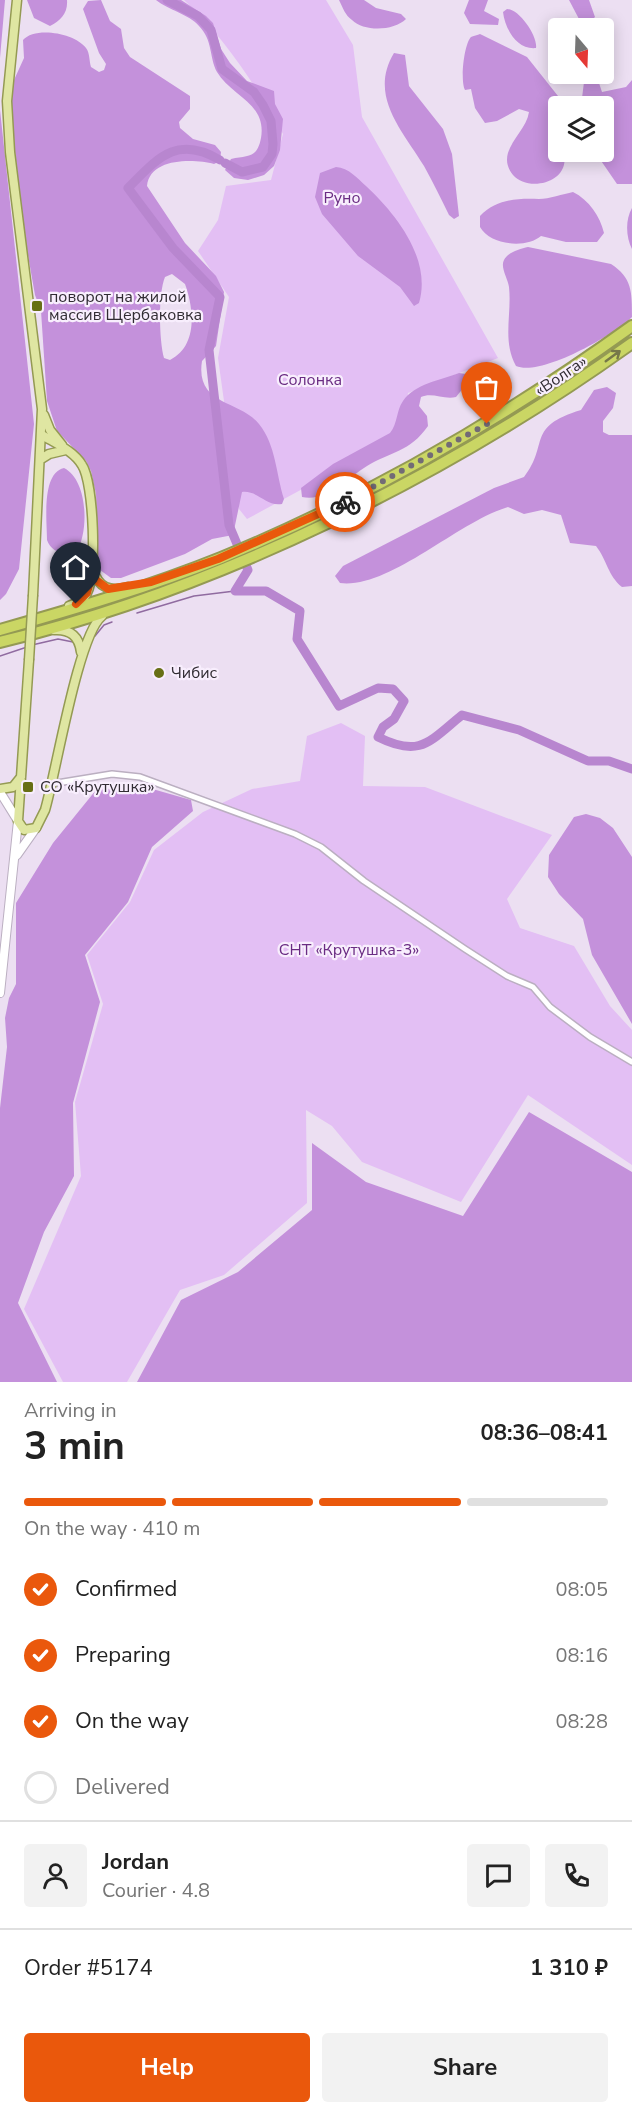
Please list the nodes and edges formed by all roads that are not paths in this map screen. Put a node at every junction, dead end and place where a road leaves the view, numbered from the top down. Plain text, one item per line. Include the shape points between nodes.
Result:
1 (17, 0) edge
2 (632, 326) edge
3 (632, 343) edge
4 (42, 409) junction
5 (42, 435) junction
6 (66, 450) junction
7 (41, 459) junction
8 (267, 543) junction
9 (220, 564) junction
10 (93, 569) junction
11 (151, 582) junction
12 (127, 604) junction
13 (102, 616) junction
14 (46, 617) junction
15 (0, 630) edge
16 (54, 630) junction
17 (0, 642) edge
18 (81, 656) junction
19 (21, 776) junction
20 (51, 784) junction
21 (0, 790) edge
22 (18, 821) junction
23 (36, 828) junction
24 (15, 859) junction
25 (0, 993) edge
26 (632, 1062) edge

1 - 4 main road via 7,102 10,152
2 - 8 highway, «Волга» via 507,412
8 -> 3 highway, «Волга» via 442,463 514,422
4 - 5 main road
4 - 6 main road via 50,430
5 - 6 main road
5 - 7 main road
6 - 7 main road
6 - 10 main road via 82,465 88,479
7 - 19 main road, bridge
8 - 9 highway
9 - 11 highway
9 - 12 highway
10 - 11 main road via 96,580 108,589
10 - 14 main road via 82,599
11 - 14 highway
12 - 13 main road
12 - 16 highway
13 - 16 main road
13 - 18 main road via 92,625
14 - 15 highway
16 - 17 highway
16 - 18 main road via 68,630 76,637
18 - 20 main road
19 - 21 main road via 13,787
19 - 22 main road
20 - 23 main road
20 - 26 street via 112,774 140,777 295,834 321,847 465,949 532,987 550,1007
21 - 22 street
22 - 23 main road via 24,830
22 - 24 street
23 - 24 street
24 - 25 street

